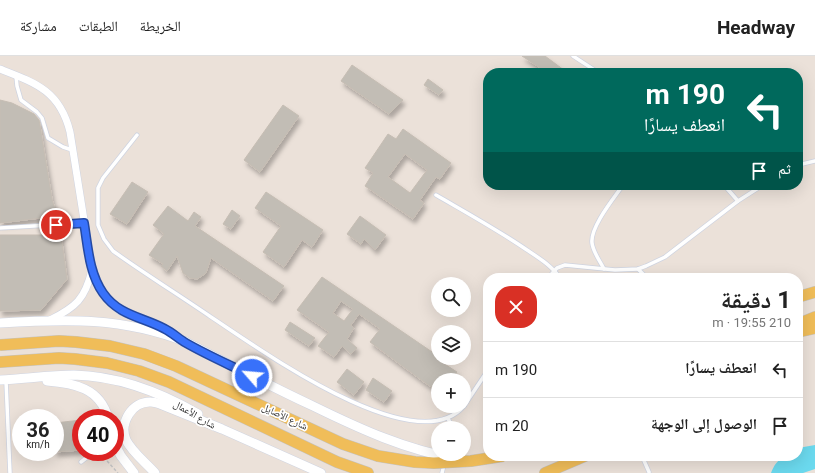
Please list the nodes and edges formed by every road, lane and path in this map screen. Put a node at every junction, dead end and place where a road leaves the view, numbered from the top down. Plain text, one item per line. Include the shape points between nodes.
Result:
1 (573, 56) edge
2 (591, 68) edge
3 (0, 69) edge
4 (16, 76) junction
5 (137, 135) dead end
6 (73, 150) junction
7 (815, 161) edge
8 (803, 164) edge
9 (620, 190) edge
10 (728, 190) edge
11 (755, 190) edge
12 (436, 195) dead end
13 (738, 201) junction
14 (84, 223) junction
15 (0, 228) edge
16 (604, 269) junction
17 (638, 269) junction
18 (92, 270) junction
19 (554, 270) junction
20 (552, 273) edge
21 (556, 273) edge
22 (642, 273) edge
23 (815, 292) edge
24 (803, 296) edge
25 (815, 317) edge
26 (50, 320) junction
27 (803, 322) edge
28 (0, 323) edge
29 (815, 328) edge
30 (803, 331) edge
31 (186, 342) junction
32 (0, 345) edge
33 (0, 362) edge
34 (24, 378) junction
35 (483, 378) edge
36 (3, 380) edge
37 (471, 396) edge
38 (105, 409) edge
39 (456, 413) edge
40 (448, 418) junction
41 (449, 421) edge
42 (222, 429) junction
43 (431, 453) edge
44 (483, 459) edge
45 (124, 460) edge
46 (107, 461) edge
47 (446, 461) edge
48 (471, 461) joint
49 (574, 461) edge
50 (644, 461) edge
51 (649, 472) dead end
52 (10, 473) edge
53 (118, 473) edge
54 (134, 473) edge
55 (155, 473) edge
56 (321, 473) edge
57 (368, 473) edge
58 (442, 473) edge
59 (546, 473) edge

1 - 2 lane
3 - 4 street
4 - 6 street via 46,91 59,105 68,122
4 - 6 lane via 21,100 42,118 48,138
5 - 40 lane via 98,188 98,225 113,251 283,365 332,392 403,420 435,421
6 - 14 street
7 - 8 lane
9 - 16 lane via 593,232 594,248
10 - 13 lane
11 - 13 lane
12 - 19 lane via 506,235
13 - 17 lane via 665,256
14 - 15 lane
14 - 18 street
16 - 17 lane
16 - 19 lane via 565,265
17 - 22 lane
18 - 26 street via 79,301 68,311
18 - 31 street via 103,293 120,310 165,329
19 - 20 lane
19 - 21 lane
23 - 24 main road
25 - 27 main road
26 - 28 street
26 - 31 street via 122,324
29 - 30 main road
31 - 43 street, bridge via 369,433
32 - 48 main road, شارع الأصايل, bridge via 59,341 127,349 176,366 336,440 378,456 415,462
33 - 57 main road, شارع الأصايل via 75,359 107,363 138,371 169,382 337,462
34 - 36 street, شارع الأعمال
34 - 38 street, شارع الأعمال via 80,386 99,400
34 - 42 street, شارع الأعمال via 91,376 124,382 190,409
35 - 37 lane
36 - 52 lane
39 - 40 lane
40 - 41 lane
42 - 55 street, شارع الأعمال via 160,404 151,402 136,406 126,418 124,433 131,447
42 - 56 street
44 - 48 main road, شارع الأصايل, bridge
45 - 54 street
46 - 53 path
47 - 58 lane
49 - 59 main road
50 - 51 lane

